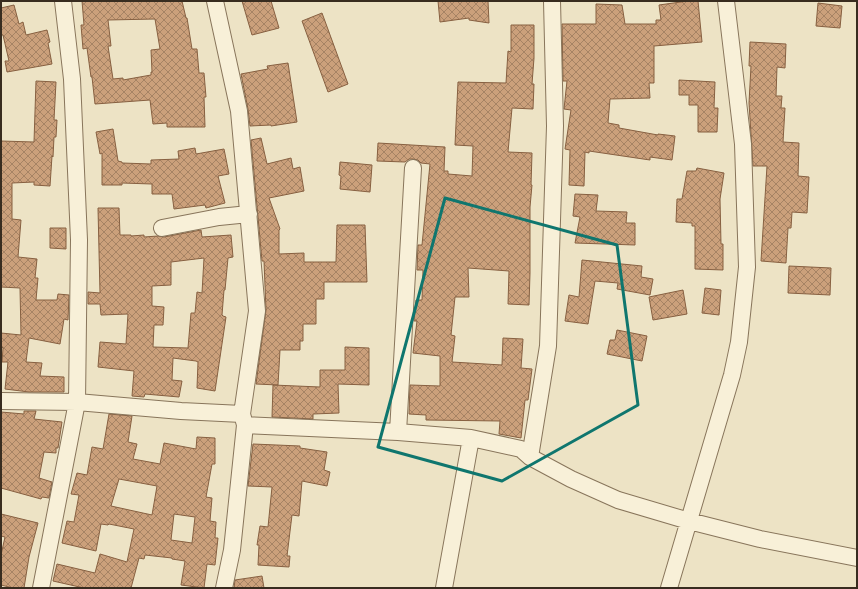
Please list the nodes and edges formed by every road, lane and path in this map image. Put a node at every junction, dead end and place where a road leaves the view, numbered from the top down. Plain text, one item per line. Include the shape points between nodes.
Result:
1 (63, 1) edge
2 (215, 1) edge
3 (552, 1) edge
4 (726, 1) edge
5 (413, 168) dead end
6 (249, 214) junction
7 (162, 228) dead end
8 (1, 401) edge
9 (77, 402) junction
10 (244, 420) junction
11 (398, 432) junction
12 (471, 438) junction
13 (530, 457) junction
14 (689, 522) junction
15 (857, 558) edge
16 (42, 588) edge
17 (224, 588) edge
18 (444, 588) edge
19 (669, 588) edge

1 - 9 street via 72,79 79,240
2 - 6 street via 239,111
3 - 13 street via 555,126 548,346
4 - 14 street via 743,144 747,267 739,342 732,375
5 - 11 street
6 - 7 street
6 - 10 street via 257,312
8 - 9 street
9 - 10 street via 181,411
9 - 16 street
10 - 11 street
10 - 17 street via 232,550
11 - 12 street
12 - 13 street via 521,449
12 - 18 street
13 - 14 street via 618,500
14 - 15 street
14 - 19 street

